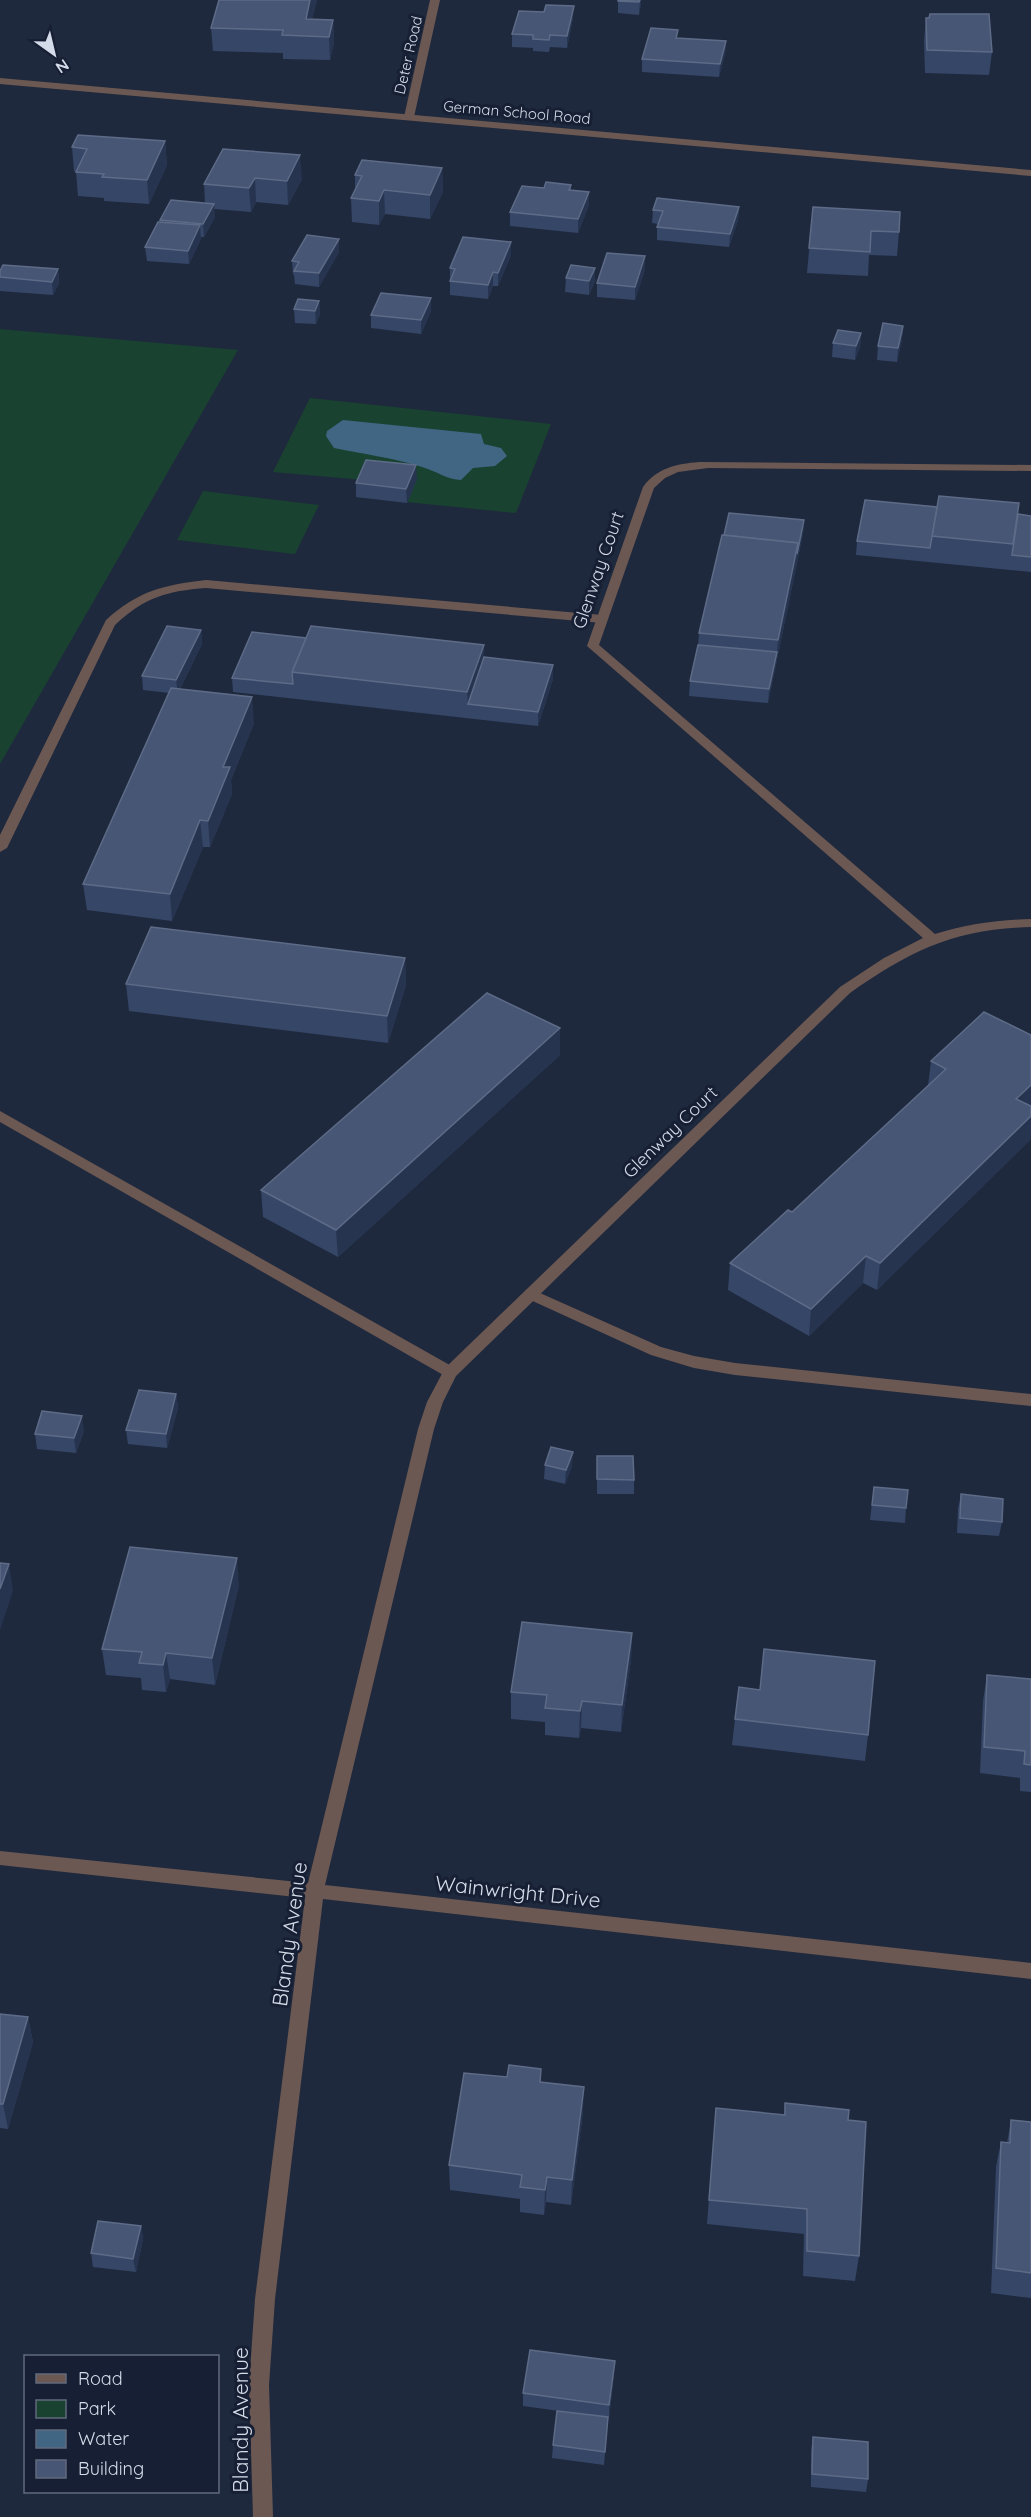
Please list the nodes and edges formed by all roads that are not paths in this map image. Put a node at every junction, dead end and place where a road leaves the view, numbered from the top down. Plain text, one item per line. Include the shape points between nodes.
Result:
1 (435, 0) edge
2 (0, 81) edge
3 (409, 117) junction
4 (1031, 173) edge
5 (1031, 468) edge
6 (602, 619) junction
7 (0, 848) edge
8 (1031, 923) edge
9 (931, 938) junction
10 (0, 1116) edge
11 (531, 1294) junction
12 (450, 1372) junction
13 (1031, 1400) edge
14 (0, 1858) edge
15 (315, 1891) junction
16 (1031, 1971) edge
17 (263, 2517) edge

1 - 3 street, Deter Road
2 - 3 street, German School Road
3 - 4 street, German School Road
5 - 6 street, Glenway Court via 708,465 668,471 649,487
6 - 7 street via 206,584 171,587 145,595 110,622
6 - 9 street, Glenway Court via 592,646
8 - 9 street, Glenway Court via 969,929
9 - 11 street, Glenway Court via 884,962 845,990
10 - 12 street
11 - 12 street, Glenway Court
11 - 13 street via 656,1351 694,1362
12 - 15 street, Blandy Avenue via 426,1429
14 - 15 street, Wainwright Drive
15 - 16 street, Wainwright Drive
15 - 17 street, Blandy Avenue via 265,2299 259,2385

